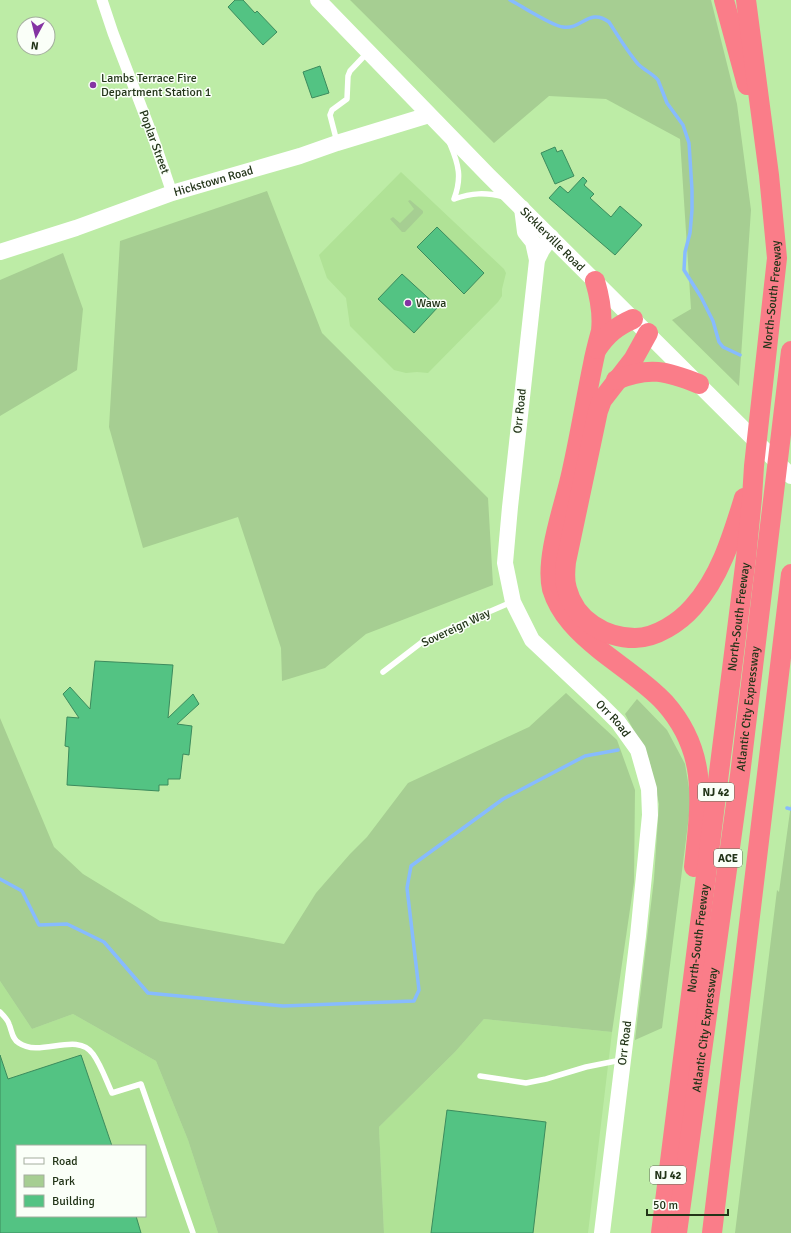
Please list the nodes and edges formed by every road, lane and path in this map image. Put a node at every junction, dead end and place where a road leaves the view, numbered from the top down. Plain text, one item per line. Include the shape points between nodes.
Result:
1 (102, 0) edge
2 (318, 0) edge
3 (724, 0) edge
4 (746, 0) edge
5 (368, 52) junction
6 (428, 115) junction
7 (443, 129) junction
8 (337, 143) junction
9 (767, 156) junction
10 (172, 193) junction
11 (517, 204) junction
12 (551, 236) junction
13 (0, 252) edge
14 (537, 260) junction
15 (595, 281) junction
16 (634, 319) junction
17 (648, 333) junction
18 (597, 349) junction
19 (791, 351) edge
20 (616, 380) junction
21 (699, 384) junction
22 (754, 466) junction
23 (783, 479) edge
24 (791, 574) edge
25 (513, 602) junction
26 (383, 672) dead end
27 (0, 1012) edge
28 (623, 1059) junction
29 (480, 1076) dead end
30 (675, 1118) junction
31 (193, 1233) edge
32 (602, 1233) edge
33 (661, 1233) edge
34 (677, 1233) edge
35 (712, 1233) edge

1 - 10 street, Poplar Street
2 - 5 street, Sicklerville Road
3 - 9 highway
4 - 9 highway, North-South Freeway / NJ 42
5 - 6 street, Sicklerville Road
5 - 8 lane via 350,71 347,99 332,110 330,115
6 - 7 street, Sicklerville Road
6 - 8 street, Hickstown Road
7 - 11 street, Sicklerville Road
7 - 11 lane via 457,159 460,174 454,199 476,193 493,194
8 - 10 street, Hickstown Road
9 - 22 highway, North-South Freeway / NJ 42 via 777,258
10 - 13 street, Hickstown Road
11 - 12 street, Sicklerville Road
11 - 14 street via 525,232 533,242
12 - 14 street, Orr Road
12 - 15 street, Sicklerville Road
14 - 25 street, Orr Road via 505,563
15 - 16 street, Sicklerville Road
15 - 18 highway via 602,320
16 - 17 street, Sicklerville Road
16 - 18 highway via 611,332
17 - 20 highway via 633,360
17 - 21 street, Sicklerville Road
18 - 30 highway via 554,542 552,588 559,607 570,623 665,703 681,724 692,747 696,763 700,799 679,1016
19 - 23 highway, Atlantic City Expressway / ACE via 780,444
20 - 21 highway via 638,372 658,371
20 - 22 highway via 602,400 598,411 566,562 567,590 581,616 596,628 615,636 636,638 664,630 692,608 718,570
21 - 23 street, Sicklerville Road
22 - 30 highway, North-South Freeway / NJ 42 via 746,558
23 - 34 highway, Atlantic City Expressway / ACE
24 - 35 highway
25 - 26 lane, Sovereign Way via 426,640
25 - 28 street, Orr Road via 532,640 618,722 638,750 649,789 650,815
27 - 31 lane via 9,1023 13,1036 19,1043 28,1047 75,1044 87,1048 93,1054 112,1093 141,1084
28 - 29 lane via 526,1083
28 - 32 street, Orr Road
30 - 33 highway, North-South Freeway / NJ 42

